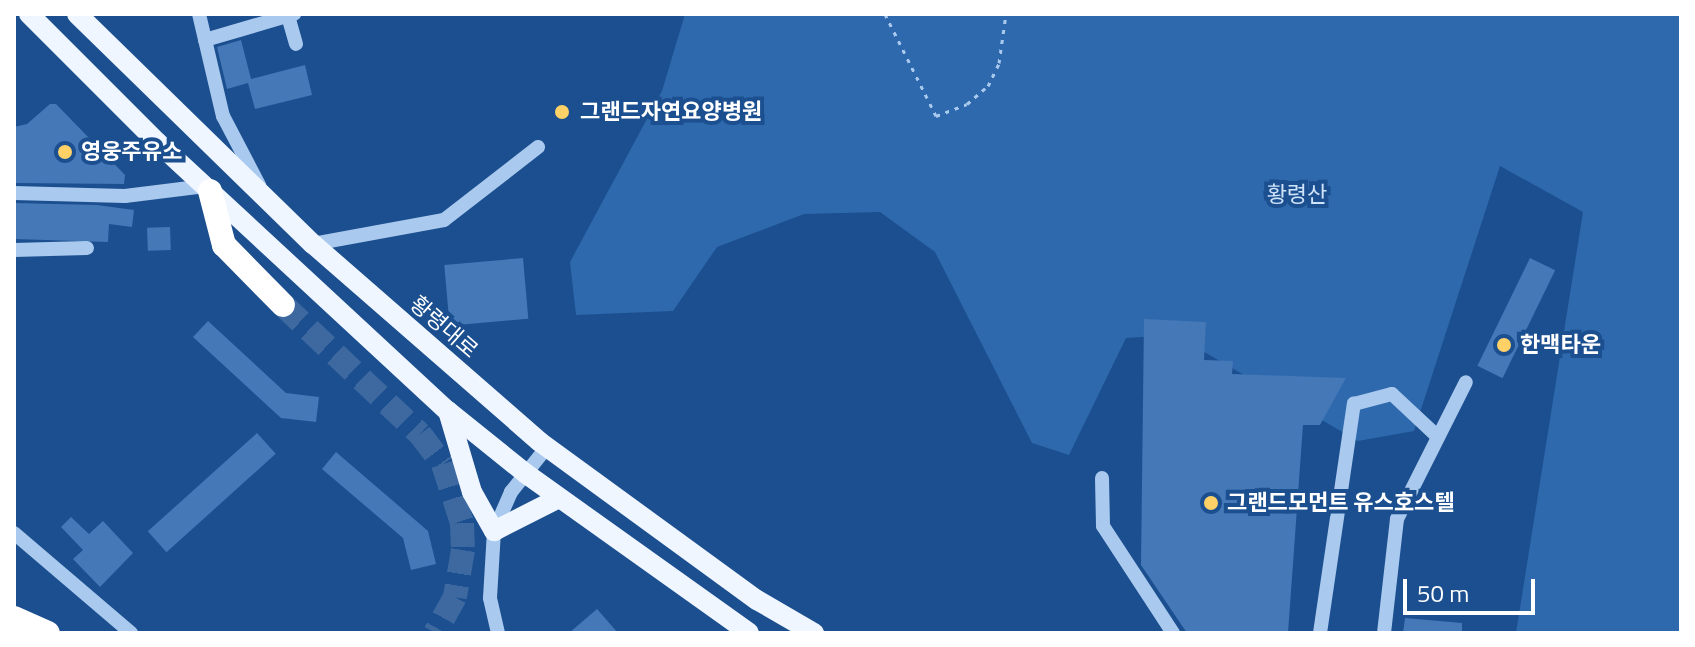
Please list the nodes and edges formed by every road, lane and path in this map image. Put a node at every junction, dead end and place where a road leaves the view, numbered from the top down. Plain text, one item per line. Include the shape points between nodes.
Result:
1 (29, 14) edge
2 (77, 14) edge
3 (199, 14) edge
4 (885, 14) edge
5 (1006, 14) edge
6 (291, 15) edge
7 (205, 40) junction
8 (296, 44) dead end
9 (538, 147) dead end
10 (207, 188) junction
11 (14, 193) edge
12 (266, 199) junction
13 (313, 244) junction
14 (87, 248) dead end
15 (14, 250) edge
16 (283, 305) tunnel mouth
17 (1466, 382) dead end
18 (448, 411) junction
19 (1437, 436) junction
20 (547, 447) junction
21 (525, 473) junction
22 (1102, 478) dead end
23 (559, 498) junction
24 (494, 531) junction
25 (14, 533) edge
26 (14, 618) edge
27 (40, 633) edge
28 (48, 633) edge
29 (131, 633) edge
30 (498, 633) edge
31 (749, 633) edge
32 (814, 633) edge
33 (1173, 633) edge
34 (1320, 633) edge
35 (1384, 633) edge

1 - 10 main road
2 - 12 main road, 황령대로
3 - 7 street
4 - 5 path via 936,116 967,104 988,86 999,63
6 - 7 street
6 - 8 street
7 - 12 street via 223,116
9 - 13 street via 444,220
10 - 11 street via 125,196
10 - 16 highway via 224,245
10 - 18 main road
12 - 13 main road, 황령대로
13 - 20 main road, 황령대로
14 - 15 street
17 - 19 street
18 - 21 main road
18 - 24 main road via 472,492
19 - 34 street via 1392,394 1354,404
19 - 35 street via 1397,519
20 - 21 street
20 - 32 main road, 황령대로 via 757,600
21 - 23 main road
21 - 24 street
22 - 33 street via 1103,526
23 - 24 main road
23 - 31 main road
24 - 30 street via 490,598
25 - 29 street
26 - 27 highway
26 - 28 highway

